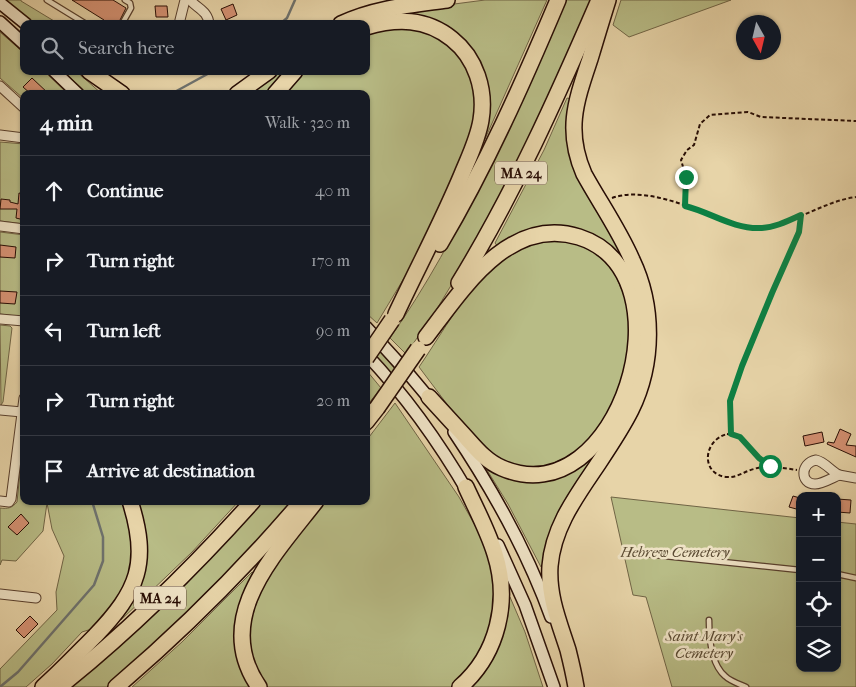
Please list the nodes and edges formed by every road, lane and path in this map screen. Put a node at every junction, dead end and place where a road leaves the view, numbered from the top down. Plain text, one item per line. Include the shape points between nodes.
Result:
1 (47, 0) edge
2 (125, 0) edge
3 (186, 0) edge
4 (190, 0) edge
5 (447, 0) edge
6 (558, 0) edge
7 (599, 0) edge
8 (608, 0) edge
9 (0, 3) edge
10 (21, 20) edge
11 (80, 20) edge
12 (124, 20) edge
13 (180, 20) edge
14 (208, 20) edge
15 (350, 20) edge
16 (0, 22) edge
17 (370, 26) edge
18 (20, 40) edge
19 (58, 75) edge
20 (88, 75) edge
21 (95, 75) edge
22 (263, 75) edge
23 (292, 75) edge
24 (0, 86) edge
25 (74, 90) edge
26 (105, 90) edge
27 (116, 90) edge
28 (243, 90) edge
29 (278, 90) edge
30 (20, 104) edge
31 (856, 121) edge
32 (0, 135) edge
33 (20, 138) edge
34 (856, 197) edge
35 (601, 202) junction
36 (685, 206) junction
37 (801, 215) junction
38 (0, 226) edge
39 (20, 228) edge
40 (394, 317) junction
41 (0, 319) edge
42 (20, 322) edge
43 (370, 331) edge
44 (422, 343) junction
45 (370, 350) edge
46 (370, 361) edge
47 (429, 397) junction
48 (0, 410) edge
49 (20, 412) edge
50 (370, 418) edge
51 (20, 427) edge
52 (731, 434) junction
53 (770, 466) junction
54 (804, 471) junction
55 (839, 476) junction
56 (856, 478) edge
57 (466, 487) junction
58 (0, 501) edge
59 (131, 505) edge
60 (249, 505) edge
61 (298, 505) edge
62 (313, 505) edge
63 (645, 554) dead end
64 (796, 570) edge
65 (841, 575) edge
66 (856, 578) edge
67 (0, 594) edge
68 (36, 598) dead end
69 (709, 620) dead end
70 (43, 687) edge
71 (58, 687) edge
72 (116, 687) edge
73 (259, 687) edge
74 (460, 687) edge
75 (554, 687) edge
76 (576, 687) edge
77 (746, 687) edge

1 - 11 lane
2 - 12 lane via 131,8
3 - 13 street
4 - 14 street via 204,11
5 - 15 highway via 383,9
6 - 40 highway, MA 24 via 480,173 432,259
7 - 44 highway, MA 24 via 510,195
8 - 35 highway via 577,100 573,127 580,164
9 - 10 main road
16 - 18 main road
17 - 40 highway via 410,21 436,28 457,42 471,60 480,82 481,120 474,144 445,214
19 - 25 main road
20 - 26 main road
21 - 27 highway
22 - 28 highway
23 - 29 highway
24 - 30 street
31 - 36 path via 761,117 748,112 710,115 700,124 694,145 681,160 686,177
32 - 33 street
34 - 37 path via 825,204
35 - 36 path via 618,196 642,194
35 - 76 highway via 641,281 647,309 648,342 644,375 632,408 568,510 553,550 550,581 553,603
36 - 37 path via 746,227 762,228
37 - 52 path via 799,232 730,401
38 - 39 street
40 - 45 highway, MA 24, bridge
41 - 42 street
43 - 47 main road
44 - 47 highway via 452,302 489,261 520,241 551,233 582,238 613,260 628,285 636,324 633,364 620,406 589,450 562,468 528,473 502,468 483,455
44 - 50 highway, MA 24, bridge
46 - 57 main road via 415,412
47 - 76 main road via 480,472 520,544
48 - 49 street
51 - 58 street via 10,501
52 - 53 path via 740,437
52 - 53 path via 720,436 710,445 708,459 714,472 728,477
53 - 54 path
54 - 55 street via 806,480 813,484
54 - 55 street via 809,462 816,460
55 - 56 street
57 - 74 highway via 495,554 501,581 501,601 497,628 488,652 479,668
57 - 75 main road via 512,575
59 - 70 highway via 140,546 138,567 130,591 108,622
60 - 71 highway, MA 24 via 165,593
61 - 72 highway, MA 24 via 219,592
62 - 73 highway via 261,575 246,607 244,649
63 - 64 lane
65 - 66 lane
67 - 68 street
69 - 77 lane via 710,643 720,670

